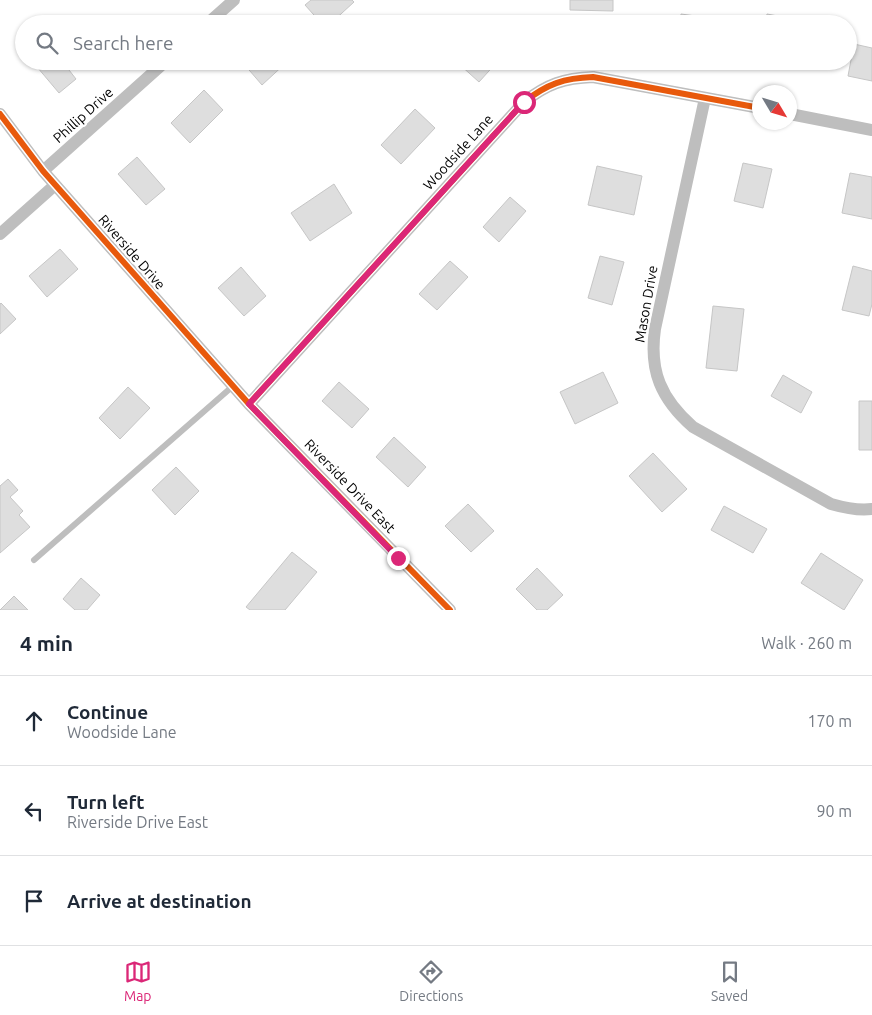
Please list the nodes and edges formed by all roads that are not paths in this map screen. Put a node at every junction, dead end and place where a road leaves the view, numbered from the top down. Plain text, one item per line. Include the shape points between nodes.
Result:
1 (234, 0) edge
2 (217, 15) edge
3 (156, 70) edge
4 (705, 98) junction
5 (752, 107) edge
6 (0, 114) edge
7 (797, 115) edge
8 (872, 130) edge
9 (43, 171) junction
10 (55, 185) junction
11 (0, 234) edge
12 (233, 386) junction
13 (249, 404) junction
14 (872, 508) edge
15 (34, 560) dead end
16 (450, 610) edge

1 - 2 street
3 - 9 street, Phillip Drive
4 - 5 street, Woodside Lane
4 - 13 street, Woodside Lane via 593,77 574,77 538,90
4 - 14 street, Mason Drive via 655,329 653,361 658,381 666,399 693,427 831,504 847,509
6 - 9 street, Riverside Drive
7 - 8 street
9 - 10 street, Riverside Drive
10 - 11 street
10 - 12 street, Riverside Drive
12 - 13 street, Riverside Drive
12 - 15 lane
13 - 16 street, Riverside Drive East

